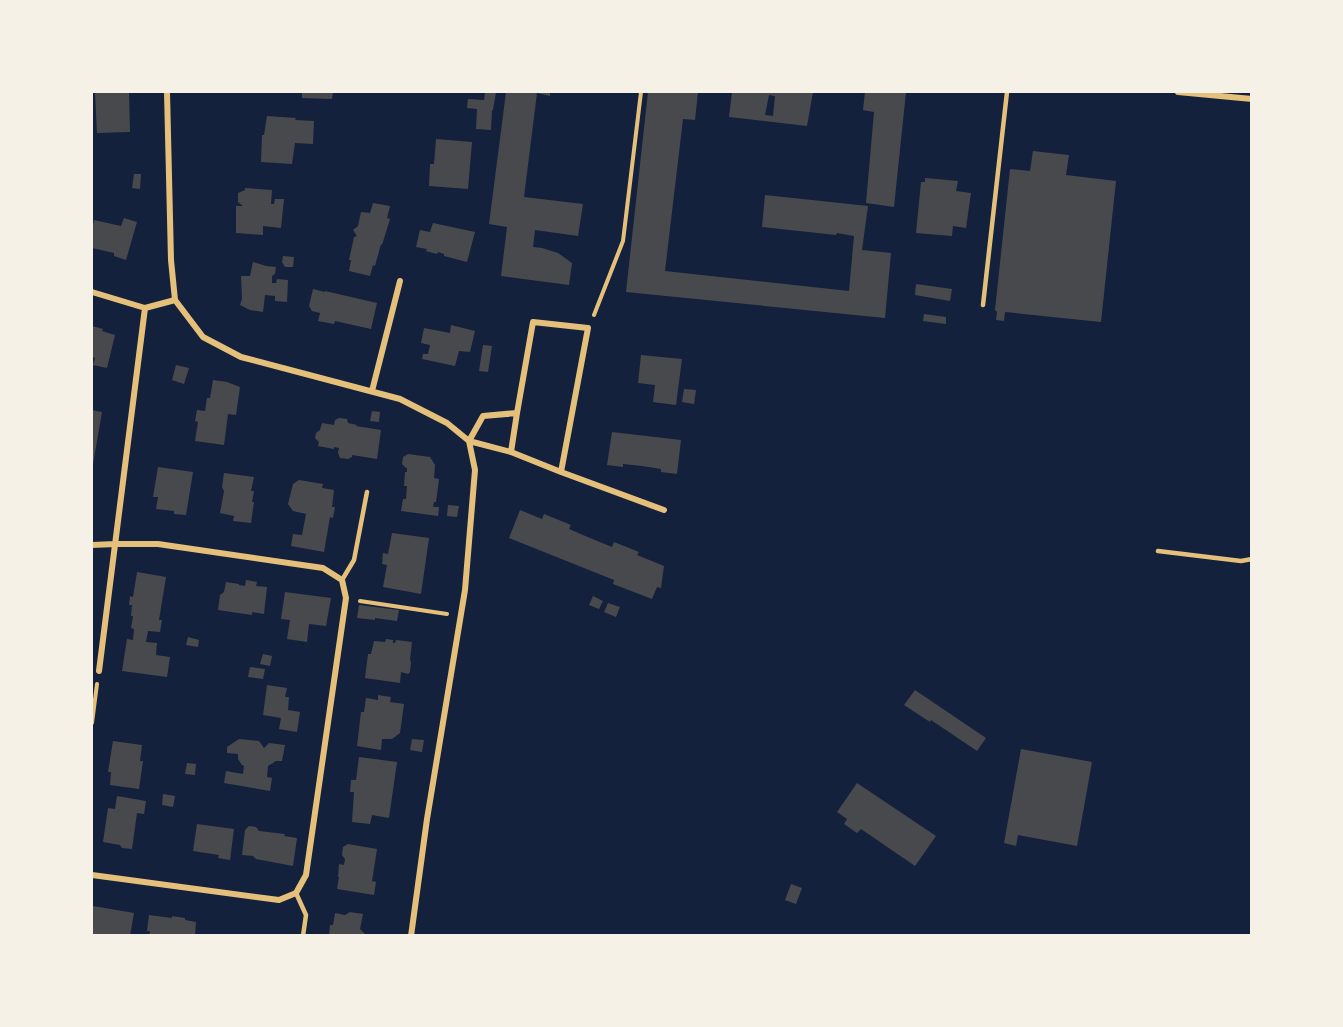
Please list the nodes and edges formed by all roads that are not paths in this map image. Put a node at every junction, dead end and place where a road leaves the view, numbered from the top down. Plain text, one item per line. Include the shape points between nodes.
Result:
1 (167, 92) edge
2 (1007, 92) edge
3 (1178, 92) edge
4 (1251, 99) edge
5 (400, 281) dead end
6 (92, 292) edge
7 (175, 300) junction
8 (983, 305) dead end
9 (145, 308) junction
10 (372, 391) junction
11 (517, 413) junction
12 (469, 441) junction
13 (511, 452) junction
14 (561, 472) junction
15 (367, 492) dead end
16 (664, 510) dead end
17 (115, 544) junction
18 (92, 545) edge
19 (1158, 551) dead end
20 (1251, 559) edge
21 (342, 580) junction
22 (99, 671) road end
23 (92, 875) edge
24 (296, 893) junction
25 (303, 936) edge
26 (411, 936) edge

1 - 7 street
2 - 8 lane
3 - 4 street
5 - 10 street
6 - 9 street
7 - 9 street
7 - 10 street via 203,337 241,357
9 - 17 street
10 - 12 street via 400,399 447,423
11 - 12 street via 483,416
11 - 13 street
11 - 14 street via 533,322 588,328
12 - 13 street
12 - 26 street via 475,470 465,590
13 - 14 street
14 - 16 street
15 - 21 lane via 354,560
17 - 18 street
17 - 21 street via 158,544 323,568
17 - 22 street
19 - 20 lane
21 - 24 street via 346,598 306,875
23 - 24 street via 279,900
24 - 25 lane via 306,915

